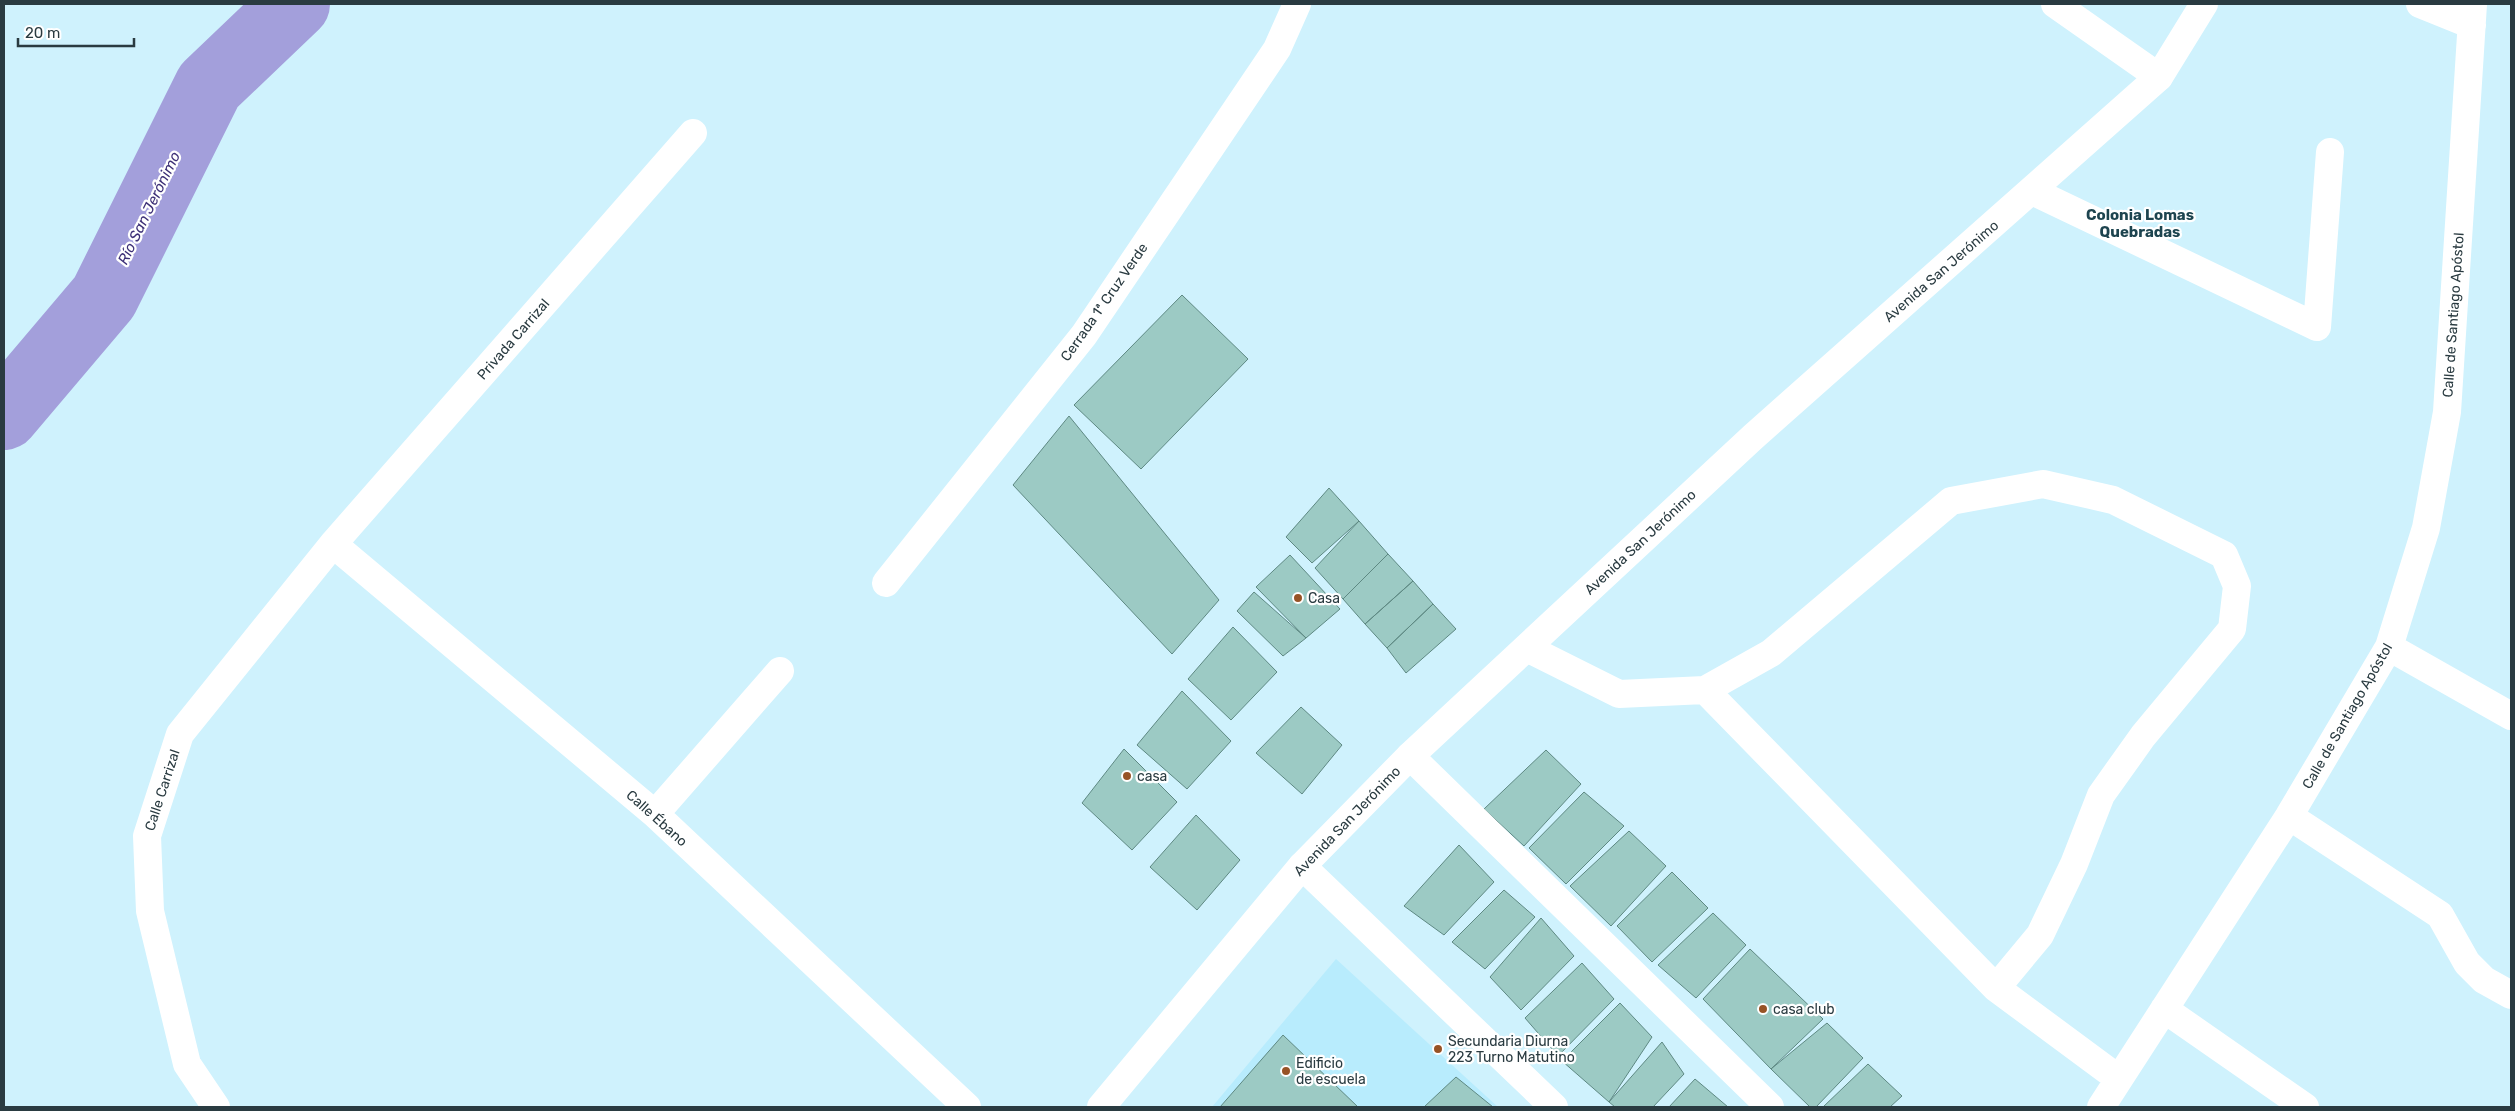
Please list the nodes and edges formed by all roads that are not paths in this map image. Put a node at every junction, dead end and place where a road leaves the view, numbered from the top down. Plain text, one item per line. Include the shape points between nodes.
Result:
1 (1297, 4) edge
2 (2055, 4) edge
3 (2204, 4) edge
4 (2420, 4) edge
5 (2473, 14) edge
6 (2159, 77) junction
7 (693, 133) dead end
8 (2330, 152) dead end
9 (2032, 191) junction
10 (333, 544) junction
11 (886, 584) dead end
12 (2389, 647) junction
13 (1527, 648) junction
14 (780, 671) dead end
15 (1705, 690) junction
16 (2511, 716) edge
17 (1410, 756) junction
18 (655, 814) junction
19 (2289, 816) junction
20 (1302, 866) junction
21 (1996, 988) junction
22 (2511, 994) edge
23 (2164, 1008) junction
24 (2119, 1079) junction
25 (216, 1107) edge
26 (967, 1107) edge
27 (1101, 1107) edge
28 (1554, 1107) edge
29 (1770, 1107) edge
30 (2101, 1107) edge
31 (2305, 1107) edge

1 - 11 street, Cerrada 1ª Cruz Verde via 1277,49 1084,335
2 - 6 street
3 - 6 street, Avenida San Jerónimo
4 - 5 street
5 - 12 street, Calle de Santiago Apóstol via 2447,412 2426,528
6 - 9 street, Avenida San Jerónimo
7 - 10 street, Privada Carrizal
8 - 9 street via 2317,327
9 - 13 street, Avenida San Jerónimo via 1753,437
10 - 18 street, Calle Ébano
10 - 25 street, Calle Carrizal via 180,734 146,836 150,912 187,1064
12 - 16 street
12 - 19 street, Calle de Santiago Apóstol
13 - 15 street via 1620,694
13 - 17 street, Avenida San Jerónimo
14 - 18 street
15 - 21 street
15 - 21 street via 1771,654 1951,501 2043,484 2113,500 2224,556 2238,586 2232,629 2143,736 2101,795 2074,864 2040,935
17 - 20 street, Avenida San Jerónimo
17 - 29 street
18 - 26 street, Calle Ébano
19 - 22 street via 2440,914 2467,963 2484,980
19 - 23 street, Calle de Santiago Apóstol
20 - 27 street, Avenida San Jerónimo
20 - 28 street
21 - 24 street
23 - 24 street, Calle de Santiago Apóstol
23 - 31 street
24 - 30 street, Calle de Santiago Apóstol

